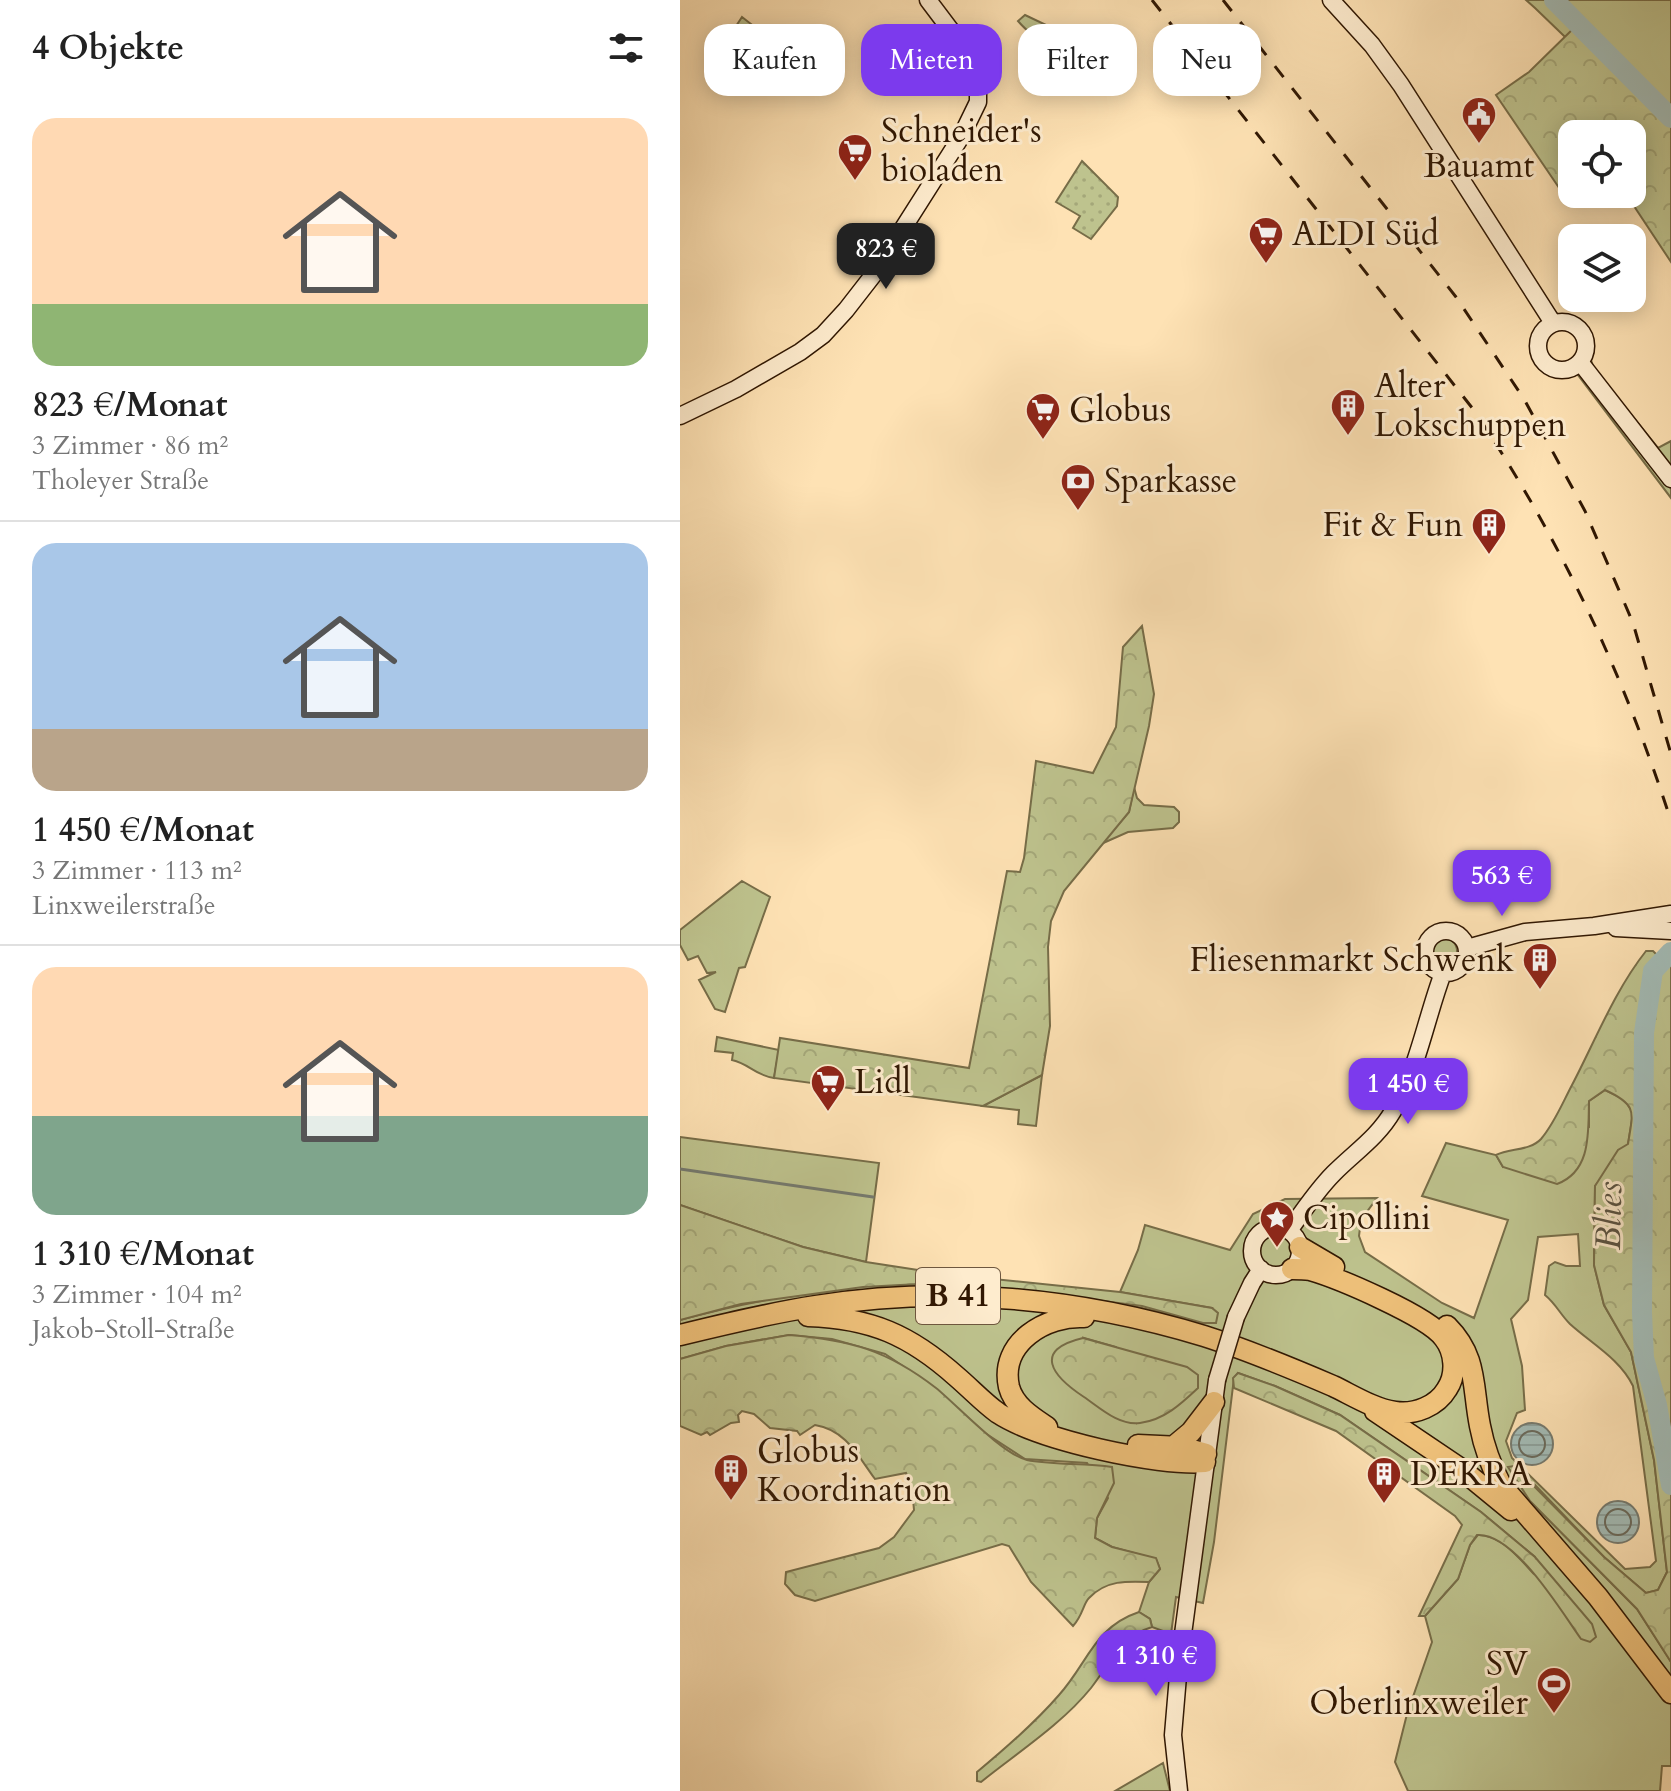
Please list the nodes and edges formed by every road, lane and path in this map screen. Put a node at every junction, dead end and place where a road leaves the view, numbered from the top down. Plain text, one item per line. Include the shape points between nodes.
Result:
1 (928, 0) edge
2 (1331, 0) edge
3 (1553, 323) junction
4 (1580, 362) junction
5 (680, 416) edge
6 (1671, 479) edge
7 (1671, 914) edge
8 (1594, 926) junction
9 (1671, 931) edge
10 (1467, 948) junction
11 (1443, 973) junction
12 (1295, 1239) junction
13 (1261, 1269) junction
14 (1292, 1269) junction
15 (744, 1320) junction
16 (1172, 1327) junction
17 (680, 1335) edge
18 (1283, 1365) junction
19 (1214, 1402) junction
20 (1173, 1447) junction
21 (1205, 1458) junction
22 (1566, 1561) junction
23 (1667, 1687) edge
24 (1179, 1791) edge

1 - 5 main road via 978,74 978,102 961,137 874,274 823,335 736,389
2 - 3 main road via 1401,85
3 - 4 main road via 1569,323 1582,332 1586,345
3 - 4 main road via 1540,335 1542,359 1558,370
4 - 6 main road
7 - 8 main road
8 - 9 main road
8 - 10 main road via 1525,932
10 - 11 main road via 1461,967
10 - 11 main road via 1454,932 1430,939 1426,957
11 - 12 main road via 1411,1077 1393,1113 1373,1140 1333,1174
12 - 13 main road via 1274,1227 1257,1237 1253,1256
12 - 14 main road via 1298,1262
12 - 22 highway via 1315,1257 1436,1317 1456,1335 1471,1361 1492,1469 1515,1504
13 - 14 main road via 1277,1275
13 - 19 main road, bridge via 1236,1317
14 - 18 highway via 1307,1269 1429,1325 1449,1347 1453,1371 1450,1384 1432,1405 1394,1412
15 - 16 highway, B 41 via 865,1300 961,1296 1093,1309
15 - 17 highway, B 41
15 - 21 highway via 812,1316 874,1325 912,1341 996,1412 1026,1428 1180,1464
16 - 18 highway, B 41
16 - 20 highway via 1106,1318 1054,1319 1024,1337 1009,1370 1009,1388 1022,1408 1047,1427
18 - 22 highway, B 41 via 1377,1412 1461,1469
19 - 20 highway
19 - 21 main road
20 - 21 highway
21 - 24 main road via 1173,1735
22 - 23 highway, B 41

